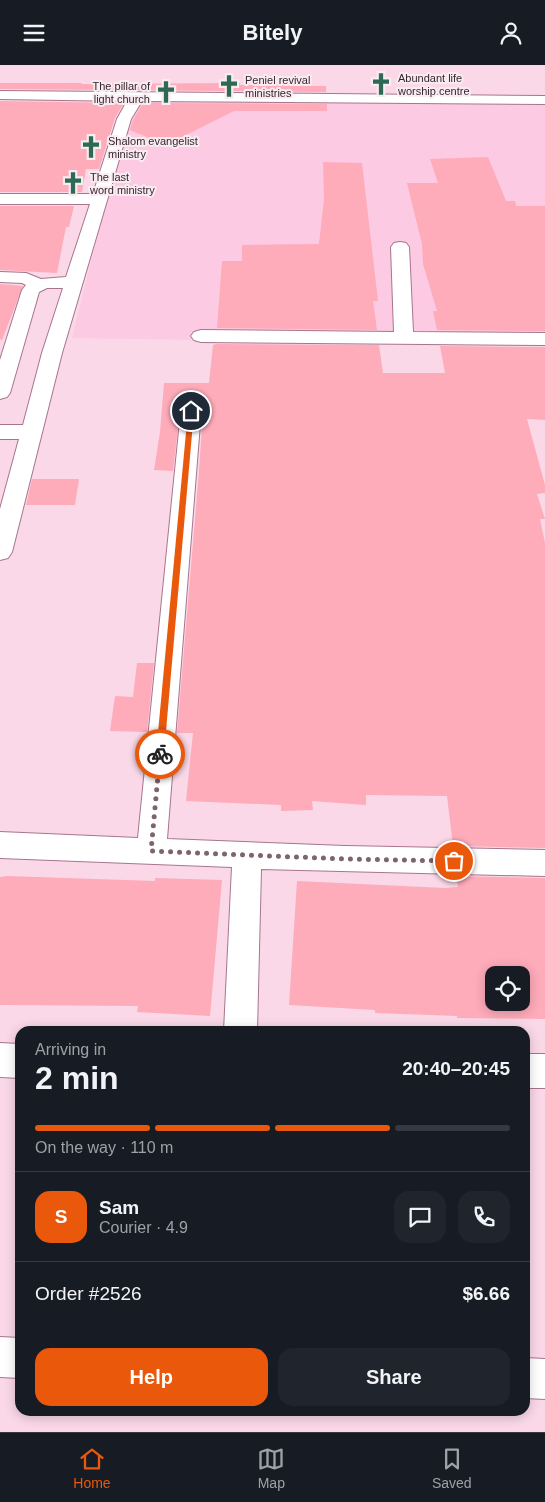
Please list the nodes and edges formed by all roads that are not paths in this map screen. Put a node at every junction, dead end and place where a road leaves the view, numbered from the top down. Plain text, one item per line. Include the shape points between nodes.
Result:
1 (0, 95) edge
2 (137, 96) junction
3 (545, 100) edge
4 (0, 199) edge
5 (100, 199) junction
6 (400, 247) dead end
7 (0, 277) edge
8 (73, 283) junction
9 (37, 284) junction
10 (201, 336) dead end
11 (404, 338) junction
12 (545, 339) edge
13 (0, 393) edge
14 (191, 411) dead end
15 (0, 432) edge
16 (31, 432) junction
17 (0, 552) edge
18 (0, 845) edge
19 (151, 851) junction
20 (247, 855) junction
21 (545, 863) edge
22 (241, 1026) edge
23 (0, 1060) edge
24 (15, 1061) edge
25 (530, 1071) edge
26 (545, 1071) edge
27 (0, 1357) edge
28 (15, 1358) edge
29 (530, 1378) edge
30 (545, 1379) edge

1 - 2 street
2 - 3 street
2 - 5 street via 124,119
4 - 5 street
5 - 8 street
6 - 11 street
7 - 9 street via 26,278
8 - 9 street
8 - 16 street
9 - 13 street via 31,290
10 - 11 street
11 - 12 street
14 - 19 street
15 - 16 street
16 - 17 street
18 - 19 street
19 - 20 street
20 - 21 street
20 - 22 street
23 - 24 street
25 - 26 street
27 - 28 street
29 - 30 street

